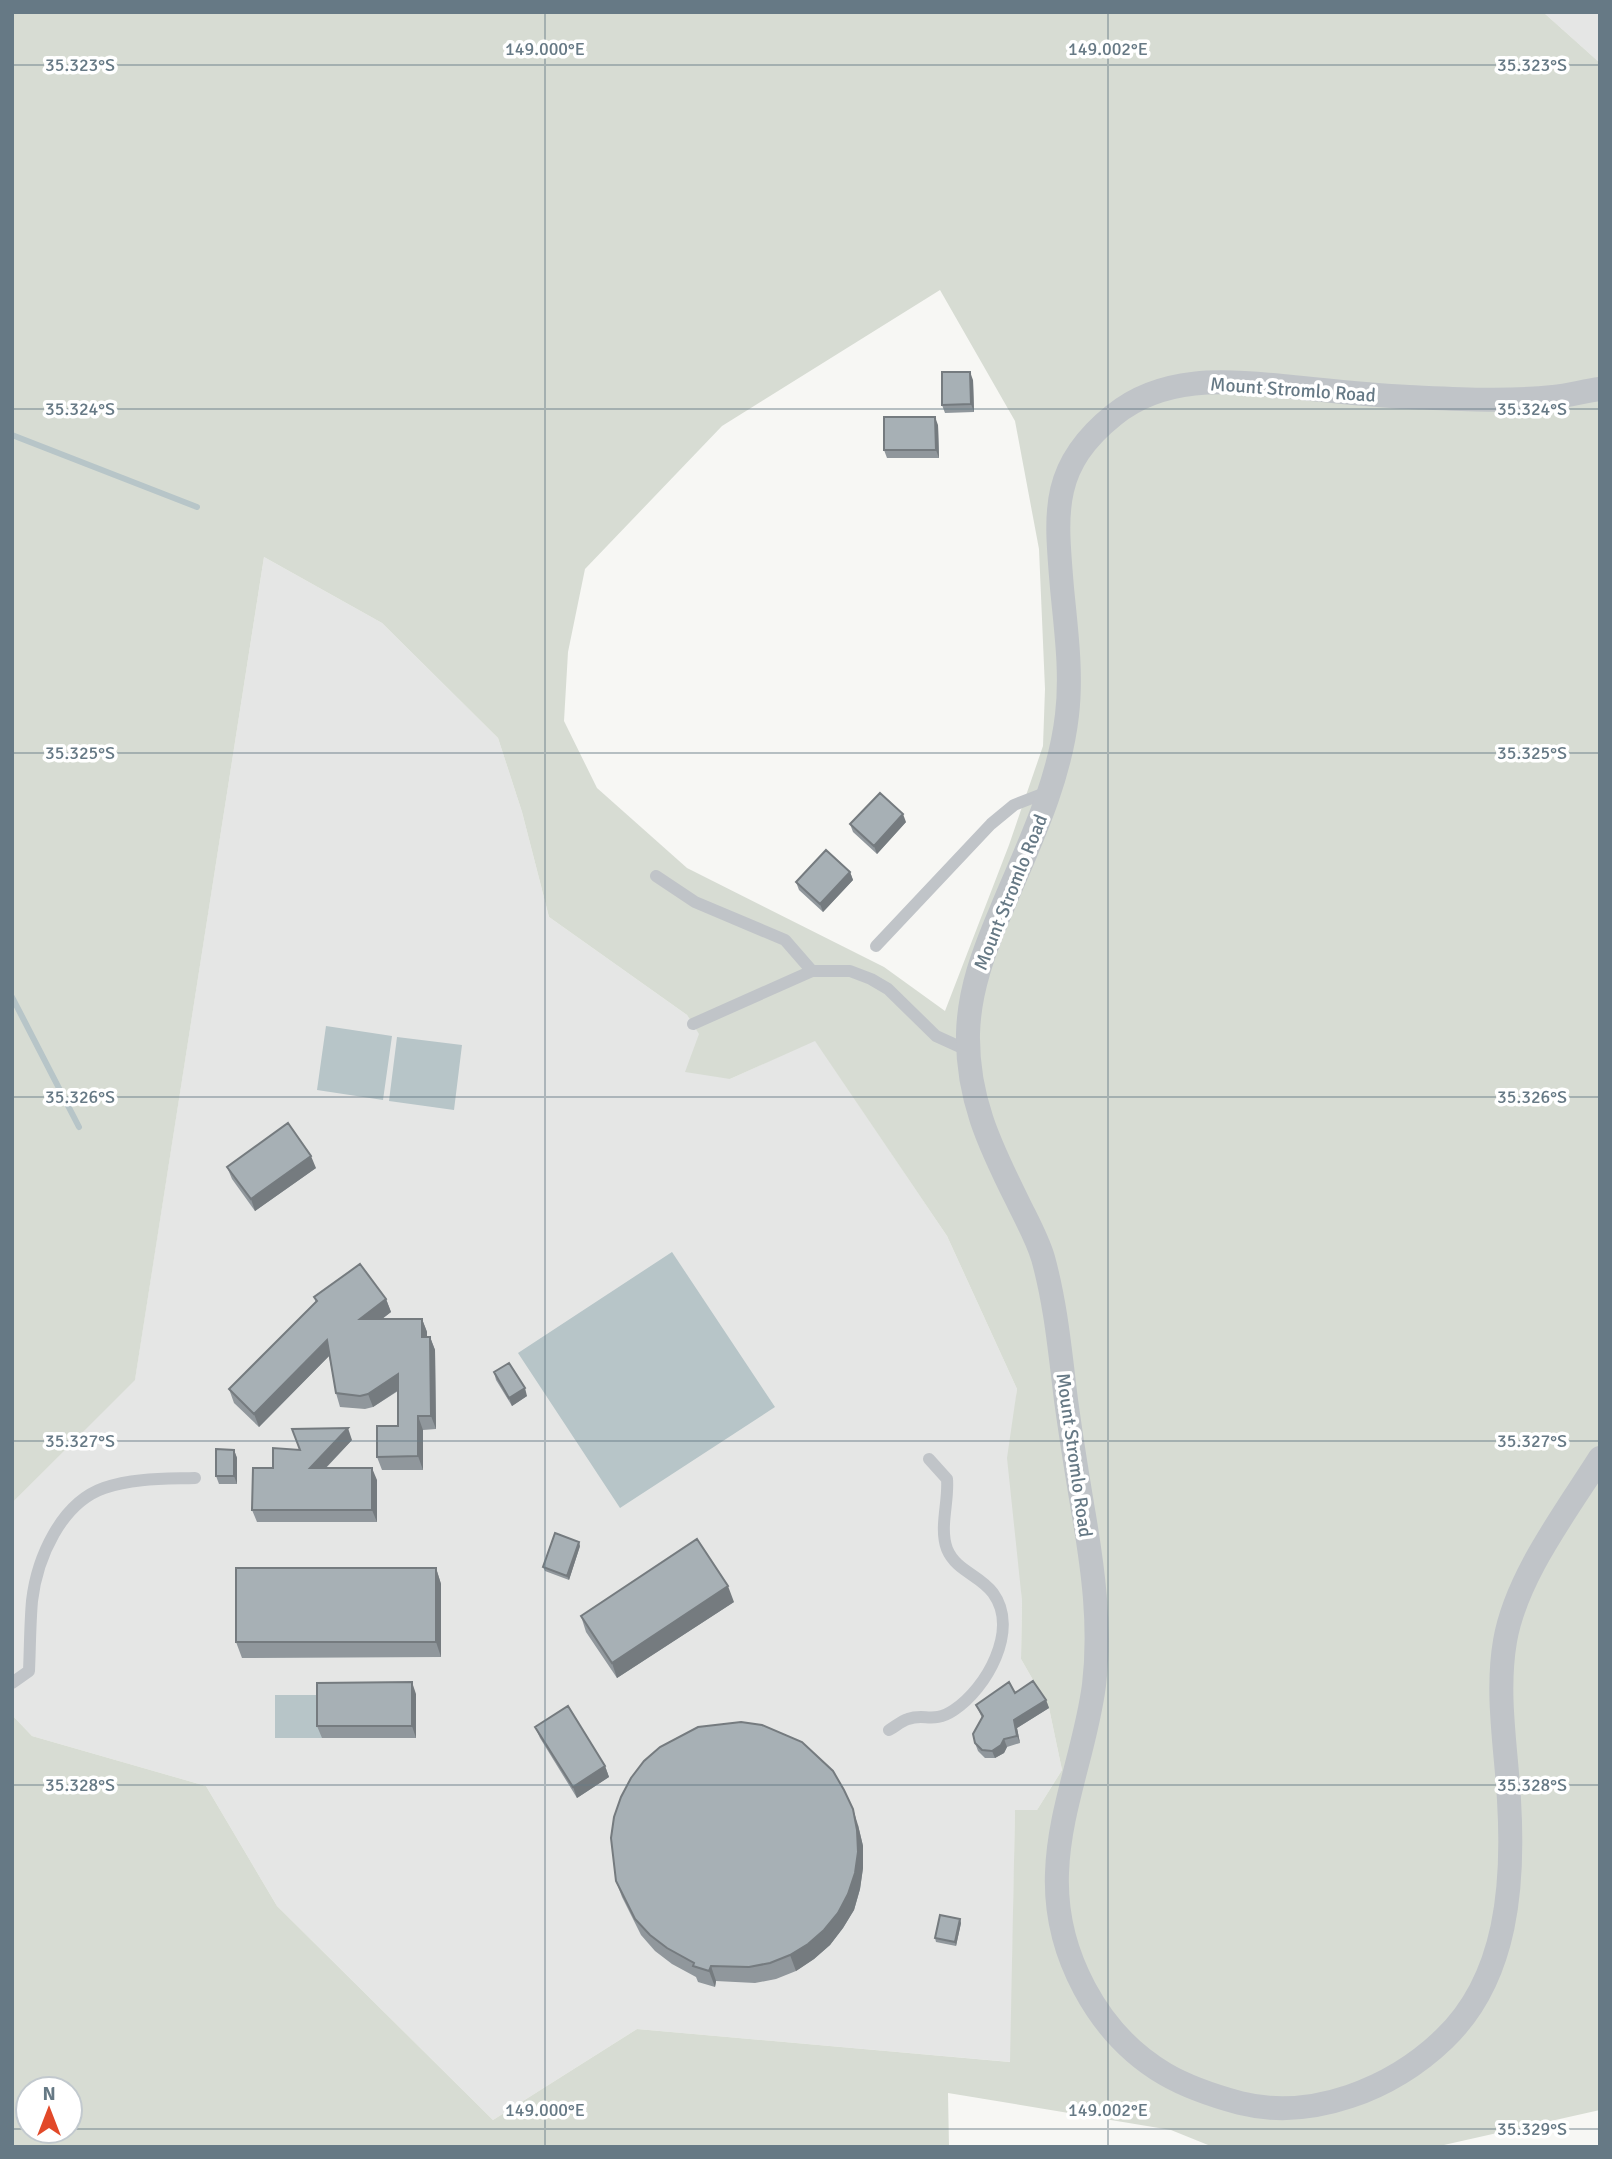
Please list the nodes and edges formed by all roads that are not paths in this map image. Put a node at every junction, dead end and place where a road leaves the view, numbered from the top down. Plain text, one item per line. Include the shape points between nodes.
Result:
1 (1600, 389) edge
2 (1051, 791) junction
3 (656, 876) dead end
4 (876, 946) dead end
5 (812, 971) junction
6 (693, 1024) dead end
7 (969, 1051) junction
8 (1600, 1458) edge
9 (929, 1459) dead end
10 (195, 1478) dead end
11 (12, 1683) edge
12 (889, 1730) dead end

1 - 2 street, Mount Stromlo Road via 1552,397 1476,399 1231,381 1178,385 1131,402 1080,450 1060,499 1057,523 1068,705
2 - 4 lane via 1014,805 991,824
2 - 7 street, Mount Stromlo Road via 974,984
3 - 5 lane via 695,902 785,940
5 - 6 lane
5 - 7 lane via 850,971 871,979 888,989 936,1036
7 - 8 street, Mount Stromlo Road via 977,1110 1039,1244 1053,1298 1096,1597 1094,1682 1057,1873 1060,1914 1078,1976 1098,2010 1142,2059 1172,2079 1254,2107 1329,2104 1400,2073 1441,2042 1466,2015 1489,1975 1504,1924 1511,1870 1501,1687 1506,1634 1537,1558
9 - 12 lane via 947,1479 944,1528 948,1550 954,1562 994,1594 1002,1636 983,1682 956,1709 937,1719 909,1718
10 - 11 lane via 113,1485 80,1501 68,1513 40,1567 32,1599 29,1671

